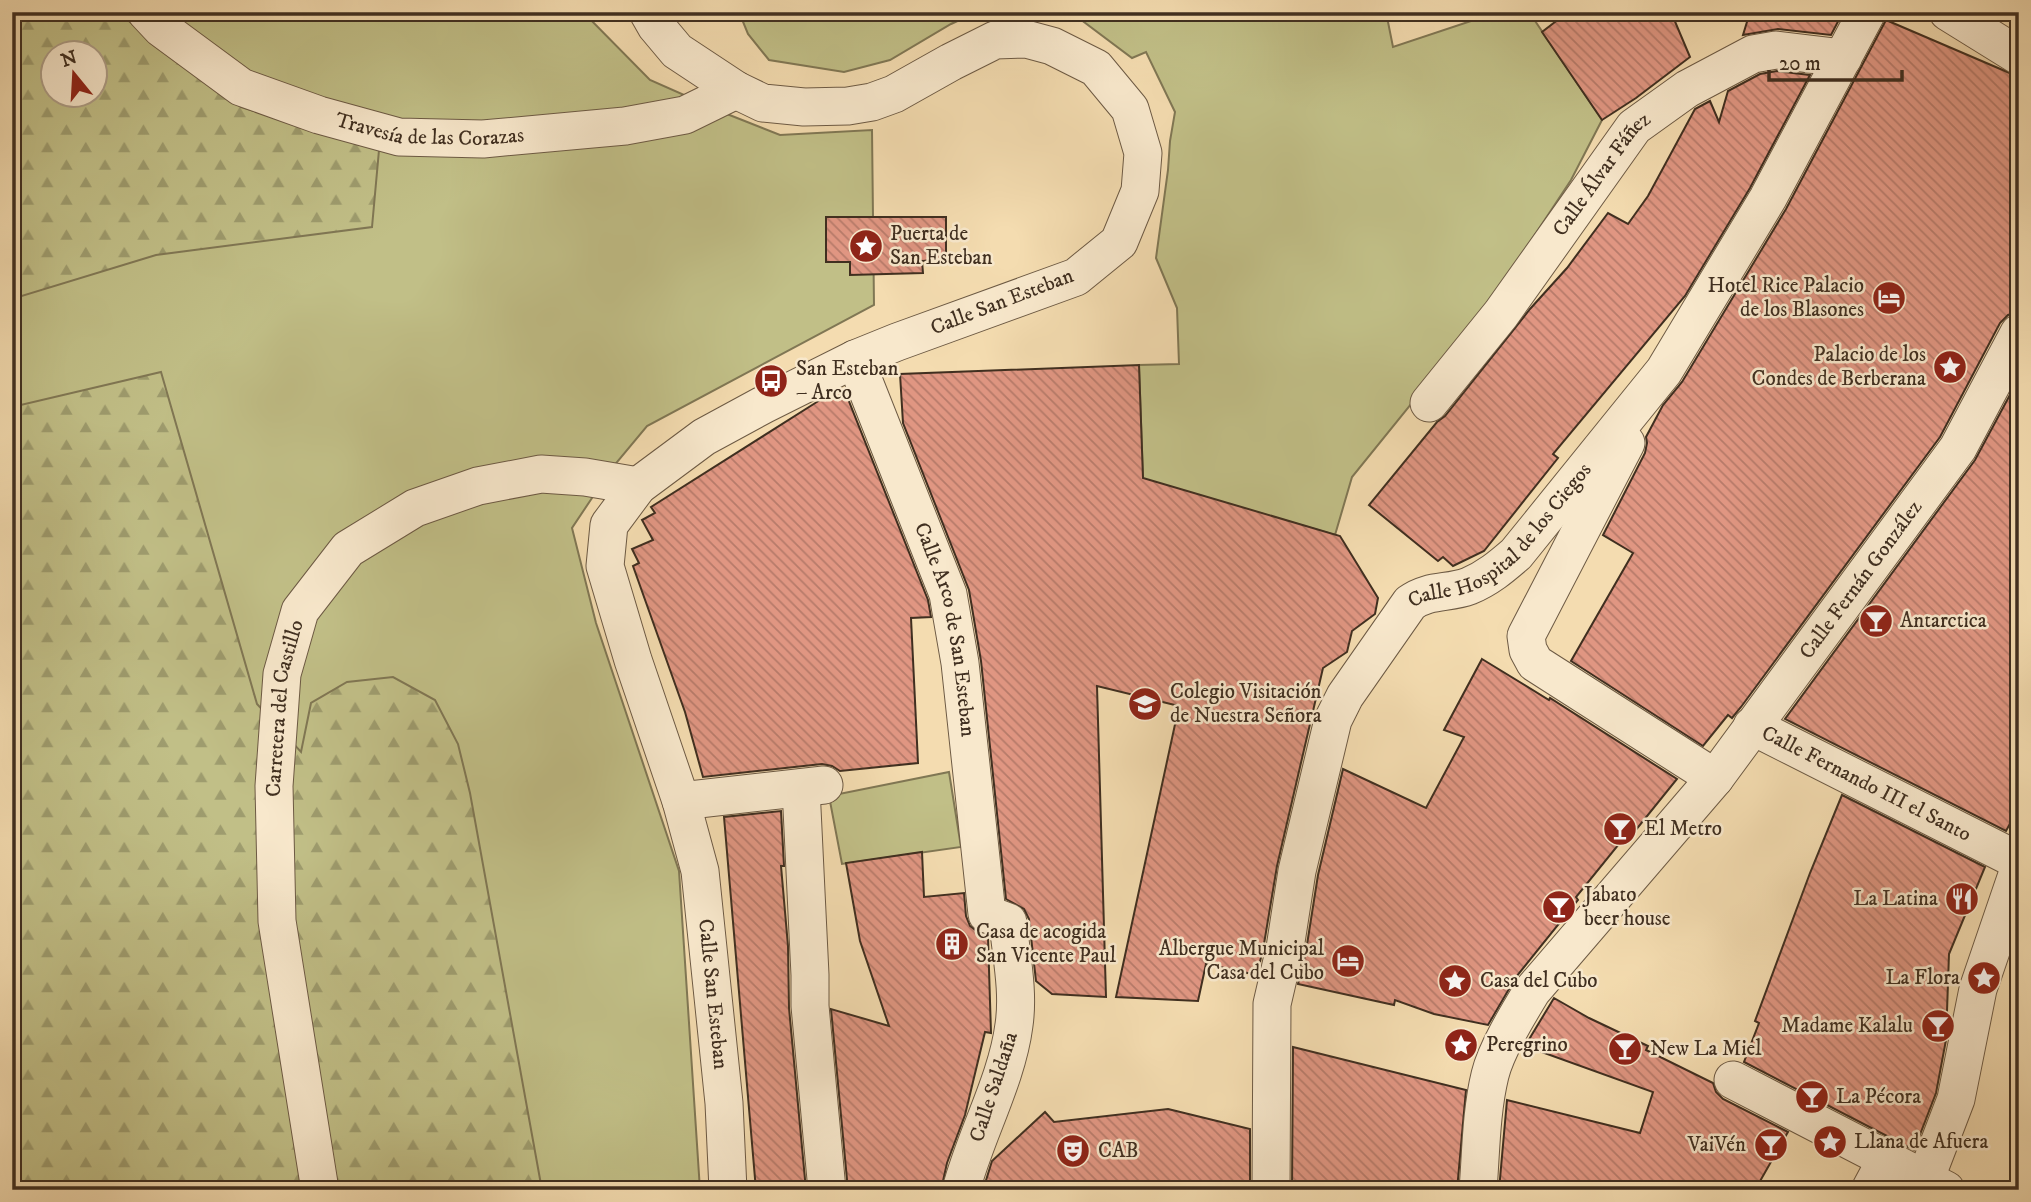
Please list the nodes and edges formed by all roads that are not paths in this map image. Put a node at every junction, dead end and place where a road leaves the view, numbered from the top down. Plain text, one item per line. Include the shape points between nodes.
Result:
1 (146, 12) edge
2 (648, 12) edge
3 (1867, 12) edge
4 (1948, 12) edge
5 (2019, 55) edge
6 (1843, 58) junction
7 (736, 90) junction
8 (2019, 333) edge
9 (855, 359) junction
10 (1664, 371) junction
11 (1429, 403) dead end
12 (638, 486) junction
13 (1752, 726) junction
14 (1715, 778) junction
15 (681, 801) junction
16 (2019, 861) edge
17 (2019, 869) edge
18 (987, 914) joint
19 (1733, 1080) dead end
20 (1878, 1175) edge
21 (1935, 1185) edge
22 (320, 1190) edge
23 (728, 1190) edge
24 (827, 1190) edge
25 (961, 1190) edge
26 (1271, 1190) edge
27 (1478, 1190) edge

1 - 7 street, Travesía de las Corazas via 241,87 399,137 483,139 625,125 685,115
2 - 7 street, Calle San Esteban via 677,51
3 - 6 street, Calle Hospital de los Ciegos
4 - 5 street
6 - 10 street, Calle Hospital de los Ciegos via 1768,198
6 - 11 street, Calle Álvar Fáñez via 1776,50 1753,54 1687,89 1634,128 1502,314
7 - 9 street, Calle San Esteban via 762,103 826,107 872,103 995,40 1026,39 1096,68 1130,109 1143,153 1140,191 1119,242 1076,277
8 - 13 street, Calle Fernán González via 1958,448
9 - 12 street, Calle San Esteban via 704,437
9 - 18 street, Calle Arco de San Esteban via 948,594 960,663
10 - 14 street, Calle Hospital de los Ciegos via 1526,636 1535,663
10 - 26 street, Calle Hospital de los Ciegos via 1516,554 1493,575 1467,587 1421,595 1410,603 1333,720 1272,1004
12 - 15 street, Calle San Esteban via 610,525 605,566
12 - 22 street, Carretera del Castillo via 541,474 478,486 415,508 348,549 300,611 282,674 274,786 277,922
13 - 14 street, Calle Fernán González
13 - 16 street, Calle Fernando III el Santo
14 - 27 street, Calle Fernán González via 1689,830 1556,979 1532,991 1512,1025 1490,1073
15 - 23 street, Calle San Esteban via 700,871
15 - 24 street via 813,786
17 - 21 street via 1978,989
18 - 25 street, Calle Saldaña via 1008,922 1014,1025
19 - 20 street
20 - 21 street

